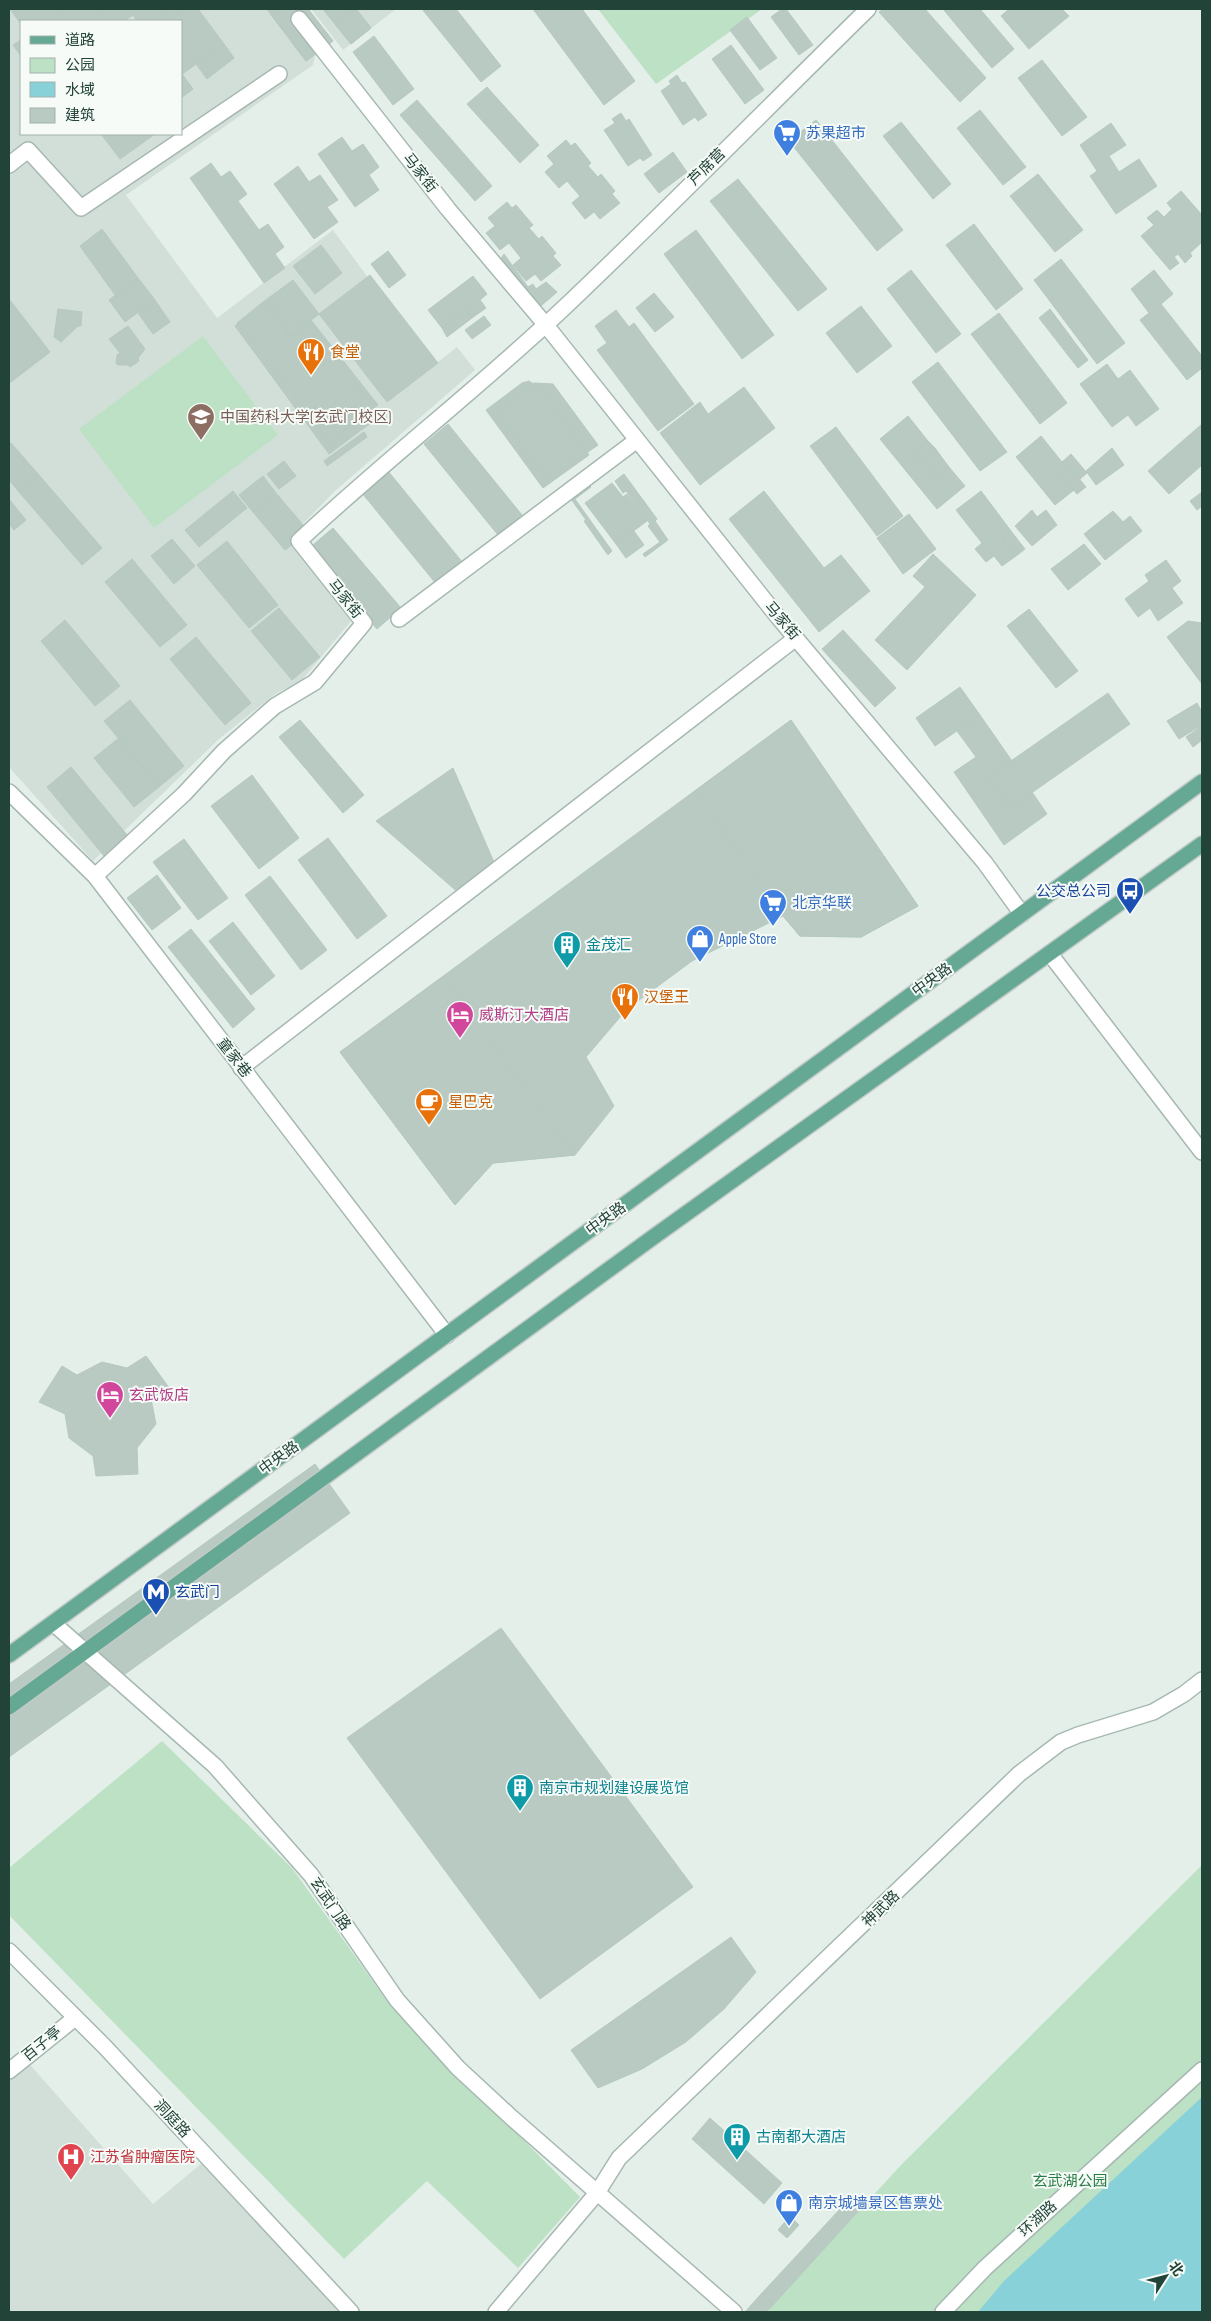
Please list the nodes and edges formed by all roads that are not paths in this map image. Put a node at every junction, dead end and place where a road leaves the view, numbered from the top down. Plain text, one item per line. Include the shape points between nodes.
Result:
1 (868, 9) edge
2 (299, 20) dead end
3 (279, 74) dead end
4 (9, 165) edge
5 (546, 324) junction
6 (637, 440) junction
7 (399, 619) dead end
8 (796, 638) junction
9 (1202, 782) edge
10 (9, 792) edge
11 (1202, 844) edge
12 (95, 876) junction
13 (1022, 914) junction
14 (1050, 954) junction
15 (241, 1068) junction
16 (1202, 1152) edge
17 (447, 1335) junction
18 (53, 1623) junction
19 (87, 1652) junction
20 (9, 1655) edge
21 (1202, 1680) edge
22 (9, 1707) edge
23 (9, 1951) edge
24 (75, 2018) junction
25 (1202, 2070) edge
26 (9, 2071) edge
27 (598, 2193) junction
28 (351, 2312) edge
29 (496, 2312) edge
30 (734, 2312) edge
31 (943, 2312) edge

1 - 5 street, 芦席营
2 - 5 street, 马家街 via 448,209
3 - 4 street via 82,208 28,150
5 - 6 street, 马家街
5 - 12 street, 马家街 via 433,425 360,484 299,541 364,623 315,682 275,706
6 - 7 street
6 - 8 street, 马家街
8 - 13 street, 马家街 via 985,863
8 - 15 street
9 - 13 main road, 中央路
10 - 12 street, 童家巷
11 - 14 main road
12 - 15 street, 童家巷
13 - 17 main road, 中央路
14 - 16 street
14 - 19 main road via 652,1238
15 - 17 street, 童家巷
17 - 18 main road, 中央路
18 - 19 street, 玄武门路
18 - 20 main road, 中央路
19 - 22 main road
19 - 27 street, 玄武门路 via 215,1766 311,1875 396,2000 458,2068
21 - 27 street, 神武路 via 1153,1712 1061,1742 1019,1774 619,2158
23 - 24 street, 洞庭路
24 - 26 street, 百子亭
24 - 28 street, 洞庭路
25 - 31 street, 环湖路 via 985,2268
27 - 29 street, 神武路
27 - 30 street, 玄武门路

